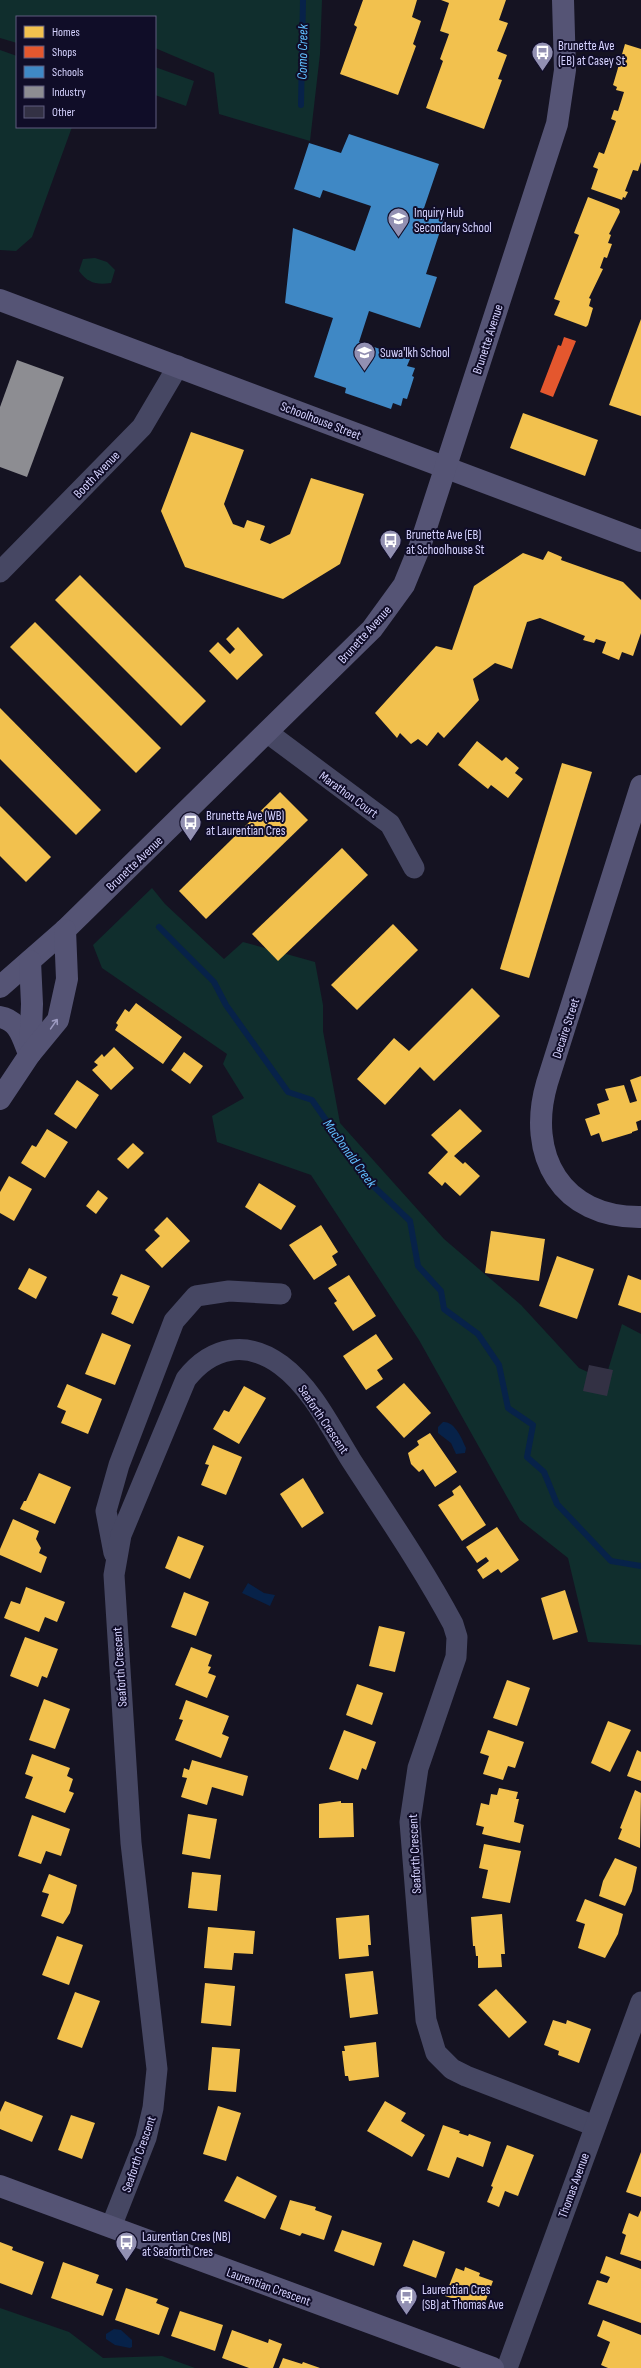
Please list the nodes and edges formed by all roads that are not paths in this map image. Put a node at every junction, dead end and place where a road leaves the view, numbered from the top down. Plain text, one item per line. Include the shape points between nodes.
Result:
1 (563, 0) edge
2 (0, 300) edge
3 (178, 366) junction
4 (445, 466) junction
5 (641, 541) edge
6 (0, 572) edge
7 (268, 733) junction
8 (641, 786) edge
9 (414, 868) dead end
10 (65, 930) junction
11 (30, 961) junction
12 (0, 987) edge
13 (0, 1017) edge
14 (30, 1054) junction
15 (0, 1099) edge
16 (641, 1217) edge
17 (281, 1294) dead end
18 (115, 1558) junction
19 (641, 2002) edge
20 (595, 2126) junction
21 (0, 2186) edge
22 (111, 2227) junction
23 (493, 2368) edge
24 (507, 2368) edge

1 - 4 main road, Brunette Avenue via 565,70 557,124
2 - 3 main road, Schoolhouse Street
3 - 4 main road, Schoolhouse Street
3 - 6 street, Booth Avenue via 142,427
4 - 5 main road, Schoolhouse Street
4 - 7 main road, Brunette Avenue via 416,559 396,598 372,629
7 - 9 street, Marathon Court via 390,824
7 - 10 main road, Brunette Avenue
8 - 16 main road, Decaire Street via 547,1083 540,1124 540,1136 547,1159 558,1179 572,1195 604,1212
10 - 11 main road, Brunette Avenue
14 -> 10 main road via 58,1020 67,979
11 - 12 main road, Brunette Avenue
11 - 14 main road
13 - 14 main road via 8,1018 17,1026
14 - 15 main road
17 - 18 street via 229,1291 196,1296 174,1321 119,1465 106,1511
18 - 20 street, Seaforth Crescent via 120,1535 186,1379 195,1367 218,1353 242,1349 268,1358 293,1375 319,1409 391,1523 444,1608 457,1637 452,1670 418,1768 410,1822 426,2020 436,2053 452,2069
18 - 22 street, Seaforth Crescent via 116,1614 131,1843 157,2069 153,2108 146,2138
19 - 20 street, Thomas Avenue
20 - 24 street, Thomas Avenue
21 - 22 main road, Laurentian Crescent
22 - 23 main road, Laurentian Crescent

